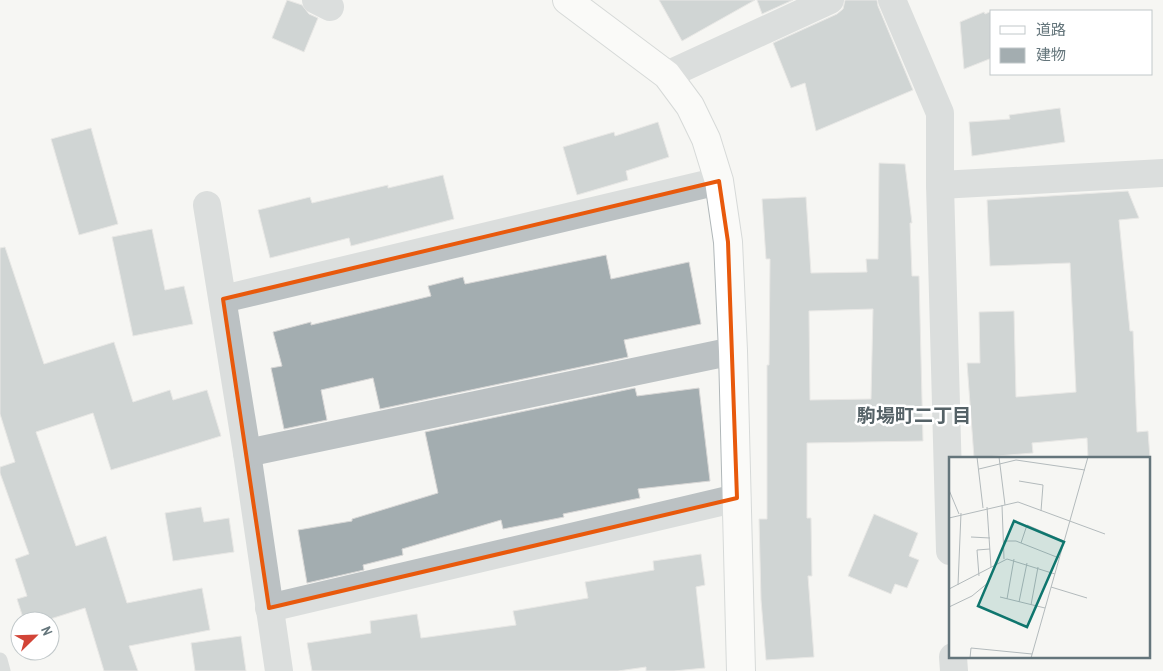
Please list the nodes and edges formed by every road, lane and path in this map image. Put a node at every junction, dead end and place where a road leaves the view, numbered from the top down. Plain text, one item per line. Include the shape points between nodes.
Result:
1 (568, 0) edge
2 (830, 0) edge
3 (892, 0) edge
4 (667, 75) junction
5 (1163, 173) edge
6 (719, 181) junction
7 (940, 185) junction
8 (207, 205) dead end
9 (223, 299) junction
10 (733, 351) junction
11 (247, 453) junction
12 (737, 498) junction
13 (949, 515) edge
14 (269, 608) junction
15 (953, 658) edge
16 (0, 660) edge
17 (3, 671) edge
18 (279, 671) edge
19 (740, 671) edge
20 (954, 671) edge

1 - 4 street
2 - 4 street
3 - 7 street via 940,113
4 - 6 street via 690,106 706,139
5 - 7 street
6 - 9 street
6 - 10 street via 728,242
7 - 13 street
8 - 9 street
9 - 11 street
10 - 11 street
10 - 12 street
11 - 14 street
12 - 14 street
12 - 19 street
14 - 18 street
15 - 20 street
16 - 17 lane

